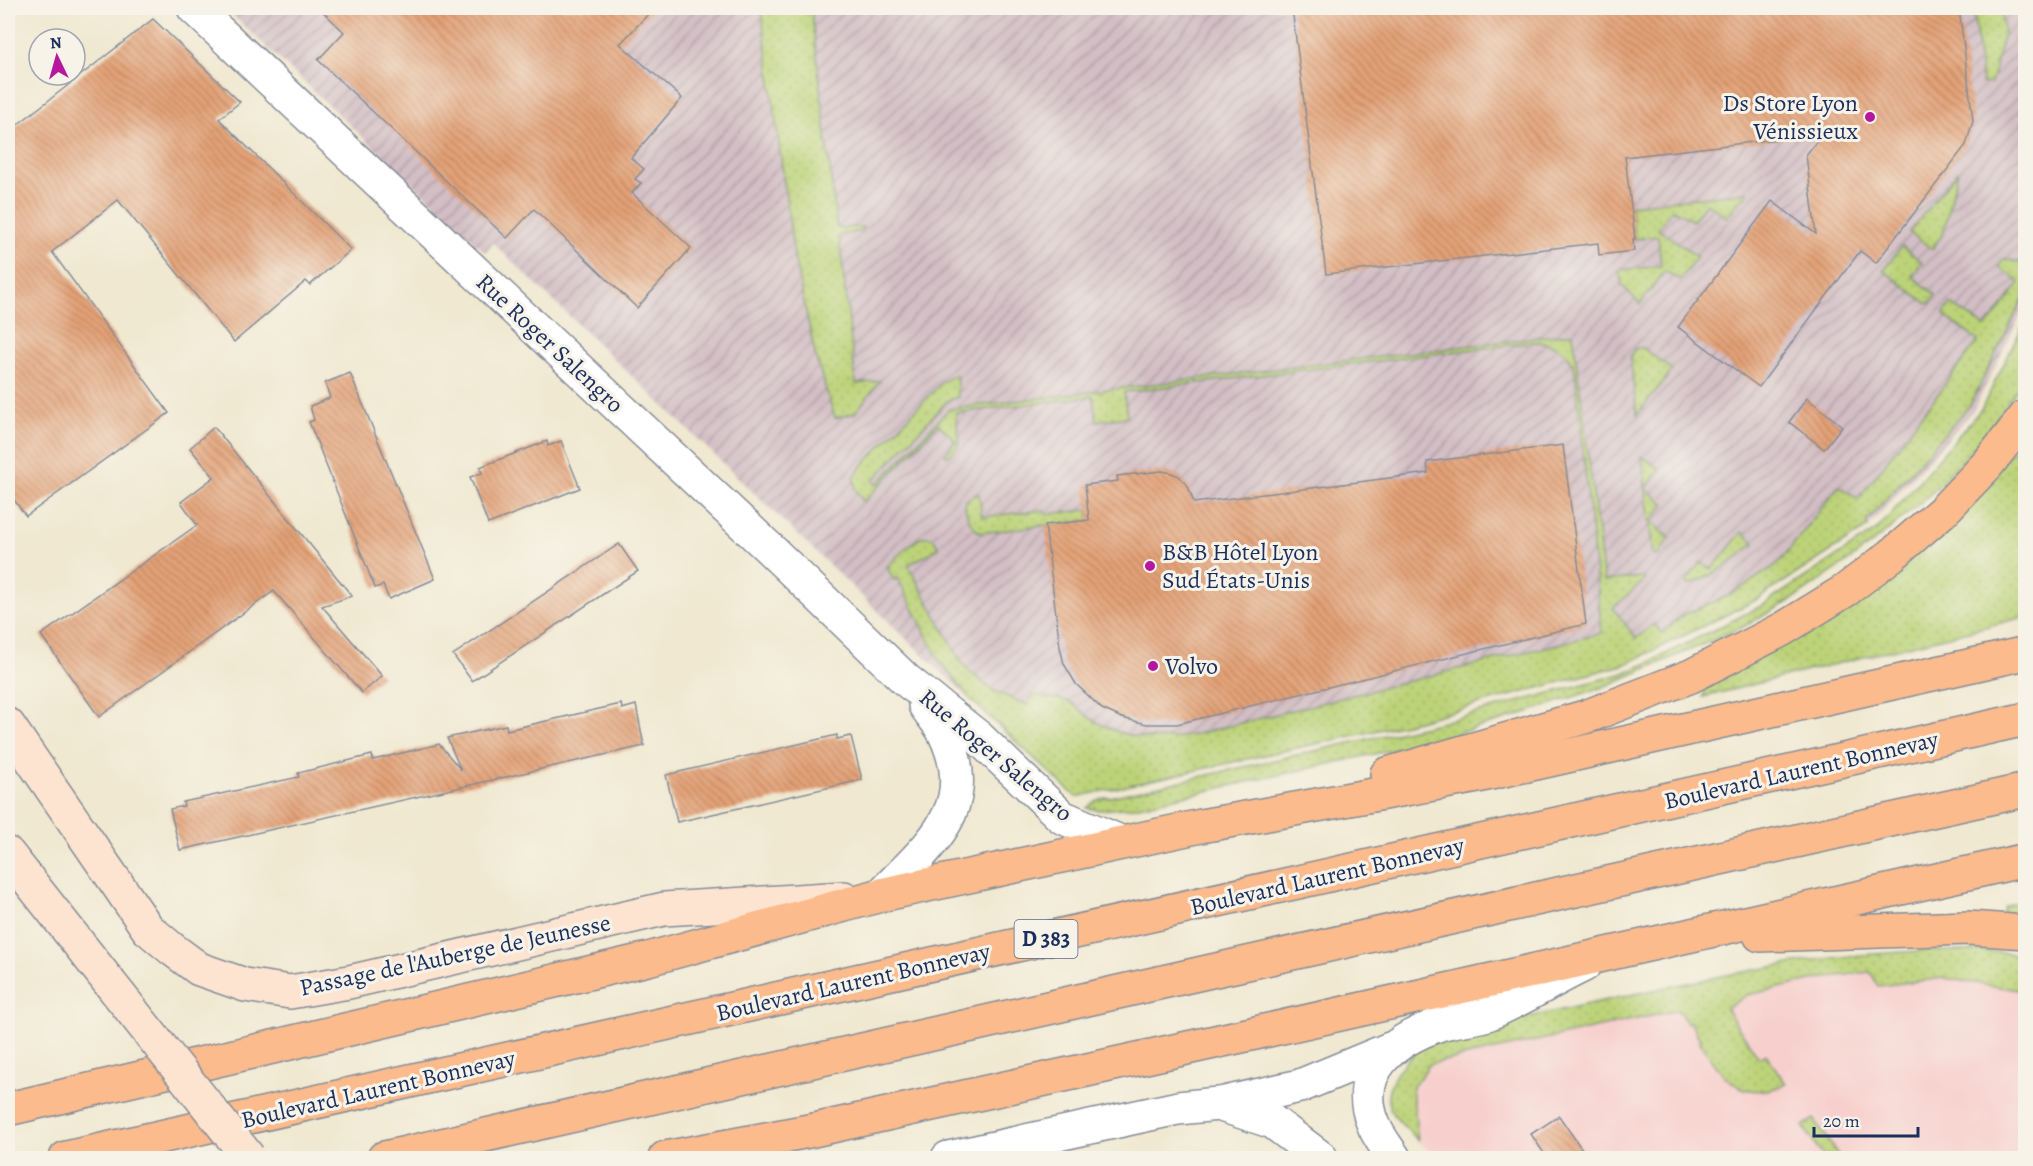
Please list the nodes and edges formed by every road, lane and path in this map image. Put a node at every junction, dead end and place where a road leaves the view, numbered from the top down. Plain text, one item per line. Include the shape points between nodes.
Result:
1 (195, 8) edge
2 (2025, 416) edge
3 (2025, 653) edge
4 (906, 680) junction
5 (2025, 720) edge
6 (8, 725) edge
7 (2025, 790) edge
8 (1244, 818) junction
9 (1120, 842) junction
10 (8, 854) edge
11 (2025, 860) edge
12 (882, 895) junction
13 (2025, 932) edge
14 (1681, 937) junction
15 (1604, 954) junction
16 (1394, 1047) junction
17 (1218, 1104) junction
18 (8, 1109) edge
19 (66, 1158) edge
20 (249, 1158) edge
21 (384, 1158) edge
22 (665, 1158) edge
23 (948, 1158) edge
24 (1321, 1158) edge
25 (1394, 1158) edge

1 - 4 street, Rue Roger Salengro
2 - 8 highway via 1987,465 1943,511 1855,583 1784,629 1691,676 1588,716
3 - 8 highway via 1478,776
4 - 9 street, Rue Roger Salengro via 978,737 1062,817
4 - 12 street, Rue Roger Salengro via 944,731 958,778 956,802 927,848
5 - 19 highway, Boulevard Laurent Bonnevay / D 383
6 - 12 street, Passage de l'Auberge de Jeunesse via 147,928 200,969 245,985 290,992 349,982 663,909
7 - 21 highway
8 - 9 highway
9 - 12 highway
10 - 20 street, bridge
11 - 14 highway
12 - 18 highway via 648,959
13 - 14 highway via 1968,928
14 - 15 highway
15 - 16 street via 1488,1013 1442,1024
15 - 22 highway via 814,1130
16 - 17 street via 1300,1086
16 - 25 street via 1372,1071 1366,1098 1373,1124
17 - 23 street via 1178,1108
17 - 24 street via 1273,1122

